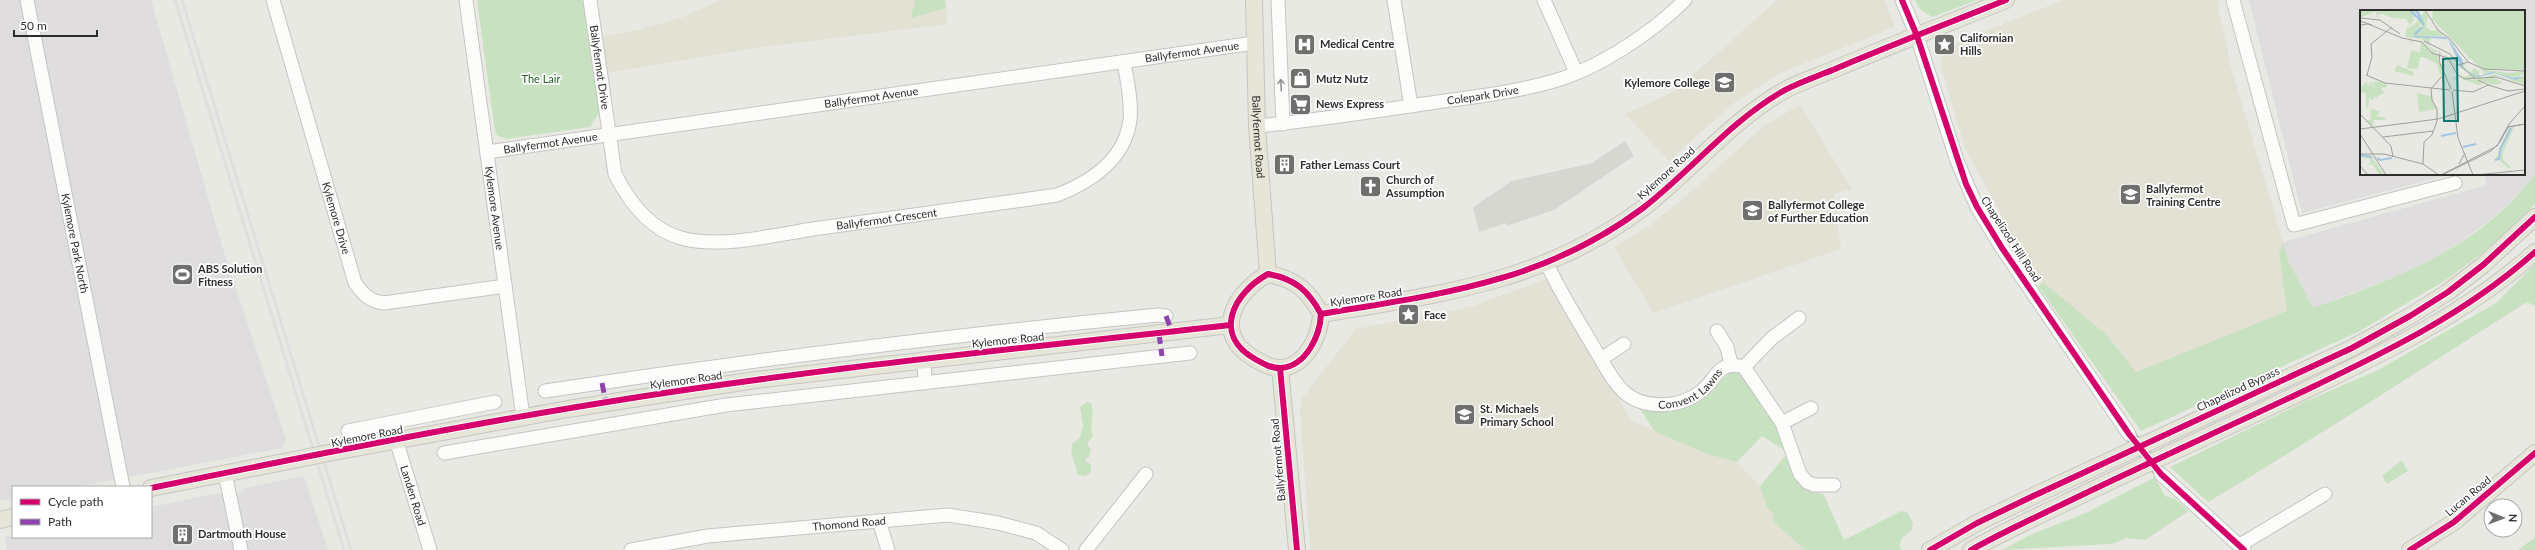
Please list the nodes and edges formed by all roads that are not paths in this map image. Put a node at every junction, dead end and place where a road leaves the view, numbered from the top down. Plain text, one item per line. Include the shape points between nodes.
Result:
1 (27, 0) edge
2 (273, 0) edge
3 (466, 0) edge
4 (590, 0) edge
5 (1254, 0) edge
6 (1278, 0) edge
7 (1394, 0) edge
8 (1544, 0) edge
9 (1685, 0) edge
10 (1902, 0) edge
11 (2006, 0) edge
12 (2233, 0) edge
13 (1917, 36) junction
14 (1254, 43) junction
15 (1124, 62) junction
16 (1576, 72) junction
17 (1411, 106) junction
18 (1283, 124) junction
19 (1257, 126) junction
20 (609, 135) junction
21 (487, 152) junction
22 (2455, 183) dead end
23 (2535, 217) edge
24 (2535, 252) edge
25 (1547, 264) junction
26 (1268, 274) junction
27 (505, 286) junction
28 (1321, 314) junction
29 (1166, 316) dead end
30 (1799, 318) dead end
31 (1230, 325) junction
32 (1718, 331) dead end
33 (975, 334) junction
34 (1624, 344) dead end
35 (978, 353) junction
36 (1190, 353) dead end
37 (802, 354) junction
38 (1601, 358) junction
39 (924, 360) junction
40 (1731, 364) junction
41 (1744, 367) junction
42 (1280, 368) junction
43 (804, 374) junction
44 (755, 380) junction
45 (925, 383) junction
46 (545, 391) dead end
47 (495, 402) dead end
48 (758, 402) junction
49 (476, 406) junction
50 (1811, 408) dead end
51 (523, 417) junction
52 (1782, 423) junction
53 (480, 425) junction
54 (2129, 434) tunnel mouth
55 (396, 440) junction
56 (364, 446) junction
57 (2535, 452) edge
58 (444, 454) dead end
59 (225, 473) junction
60 (1146, 474) dead end
61 (2161, 474) tunnel mouth
62 (1834, 485) dead end
63 (123, 486) edge
64 (152, 488) edge
65 (2325, 494) dead end
66 (12, 517) edge
67 (0, 520) edge
68 (879, 521) junction
69 (2242, 548) edge
70 (647, 549) edge
71 (241, 550) edge
72 (430, 550) edge
73 (632, 550) edge
74 (888, 550) edge
75 (1062, 550) edge
76 (1086, 550) edge
77 (1297, 550) edge
78 (1930, 550) edge
79 (1970, 550) edge
80 (2410, 550) edge

1 - 63 street, Kylemore Park North
2 - 27 street, Kylemore Drive via 355,283 364,296 384,303
3 - 21 street, Kylemore Avenue
4 - 20 street, Ballyfermot Drive
5 - 14 main road, Ballyfermot Road
18 -> 6 street
7 - 17 street
8 - 16 street
9 - 16 street, Colepark Drive via 1661,23 1631,43
10 - 13 street, Chapelizod Hill Road
11 - 13 main road, Kylemore Road
12 - 22 street via 2294,225
13 - 25 main road, Kylemore Road via 1785,90 1703,152 1644,207 1601,236
13 - 54 street, Chapelizod Hill Road via 1957,161 1977,207 2006,254
14 - 15 street, Ballyfermot Avenue
14 - 19 main road, Ballyfermot Road
15 - 20 street, Ballyfermot Avenue
15 - 20 street, Ballyfermot Crescent via 1130,96 1130,120 1124,142 1109,164 1077,187 1057,195 987,205 735,240 697,241 680,238 665,232 644,217 626,196 615,174
16 - 17 street, Colepark Drive via 1523,89
17 - 18 street, Colepark Drive
18 - 19 street, Colepark Drive
19 - 26 main road, Ballyfermot Road
20 - 21 street, Ballyfermot Avenue
21 - 27 street, Kylemore Avenue
23 - 78 main road, Chapelizod Bypass via 2494,255 2448,292 2378,333 1984,520
24 - 79 main road via 2515,270 2448,318 2367,361 2001,532
25 - 28 main road, Kylemore Road via 1472,287
25 - 38 street, Convent Lawns via 1561,293
26 - 28 main road via 1280,276 1304,290 1310,295
26 - 31 main road via 1255,281 1240,296 1233,309
27 - 51 street, Kylemore Avenue
28 - 42 main road via 1319,331 1308,352 1295,364
29 - 33 street, Kylemore Road
30 - 41 street via 1772,338
31 - 35 main road, Kylemore Road
31 - 42 main road via 1234,339 1247,355 1266,365
32 - 40 street via 1727,347
33 - 35 street, Kylemore Road
33 - 37 street, Kylemore Road
34 - 38 street
35 - 39 main road, Kylemore Road
36 - 45 street
37 - 43 street
37 - 46 street, Kylemore Road
38 - 40 street, Convent Lawns via 1624,392 1658,405 1689,400 1721,369
39 - 43 main road, Kylemore Road
39 - 45 street
40 - 41 street, Convent Lawns
41 - 52 street
42 - 77 main road, Ballyfermot Road
43 - 44 main road, Kylemore Road
44 - 48 street
44 - 51 main road, Kylemore Road
45 - 48 street
47 - 49 street, Kylemore Road
48 - 58 street via 593,427
49 - 53 street
49 - 56 street, Kylemore Road via 354,429
50 - 52 street
51 - 53 main road, Kylemore Road
52 - 62 street via 1800,474 1814,485
53 - 55 main road, Kylemore Road
55 - 56 main road, Kylemore Road
55 - 72 street, Landen Road
56 - 59 main road, Kylemore Road, bridge
57 - 80 main road, Lucan Road via 2454,522
59 - 64 main road, Kylemore Road
59 - 71 street
60 - 76 street
61 - 69 street
65 - 69 street
66 - 67 main road
68 - 70 street, Thomond Road via 708,536
68 - 74 street
68 - 75 street, Thomond Road via 948,515 998,523 1036,533
70 - 73 street, Thomond Road

